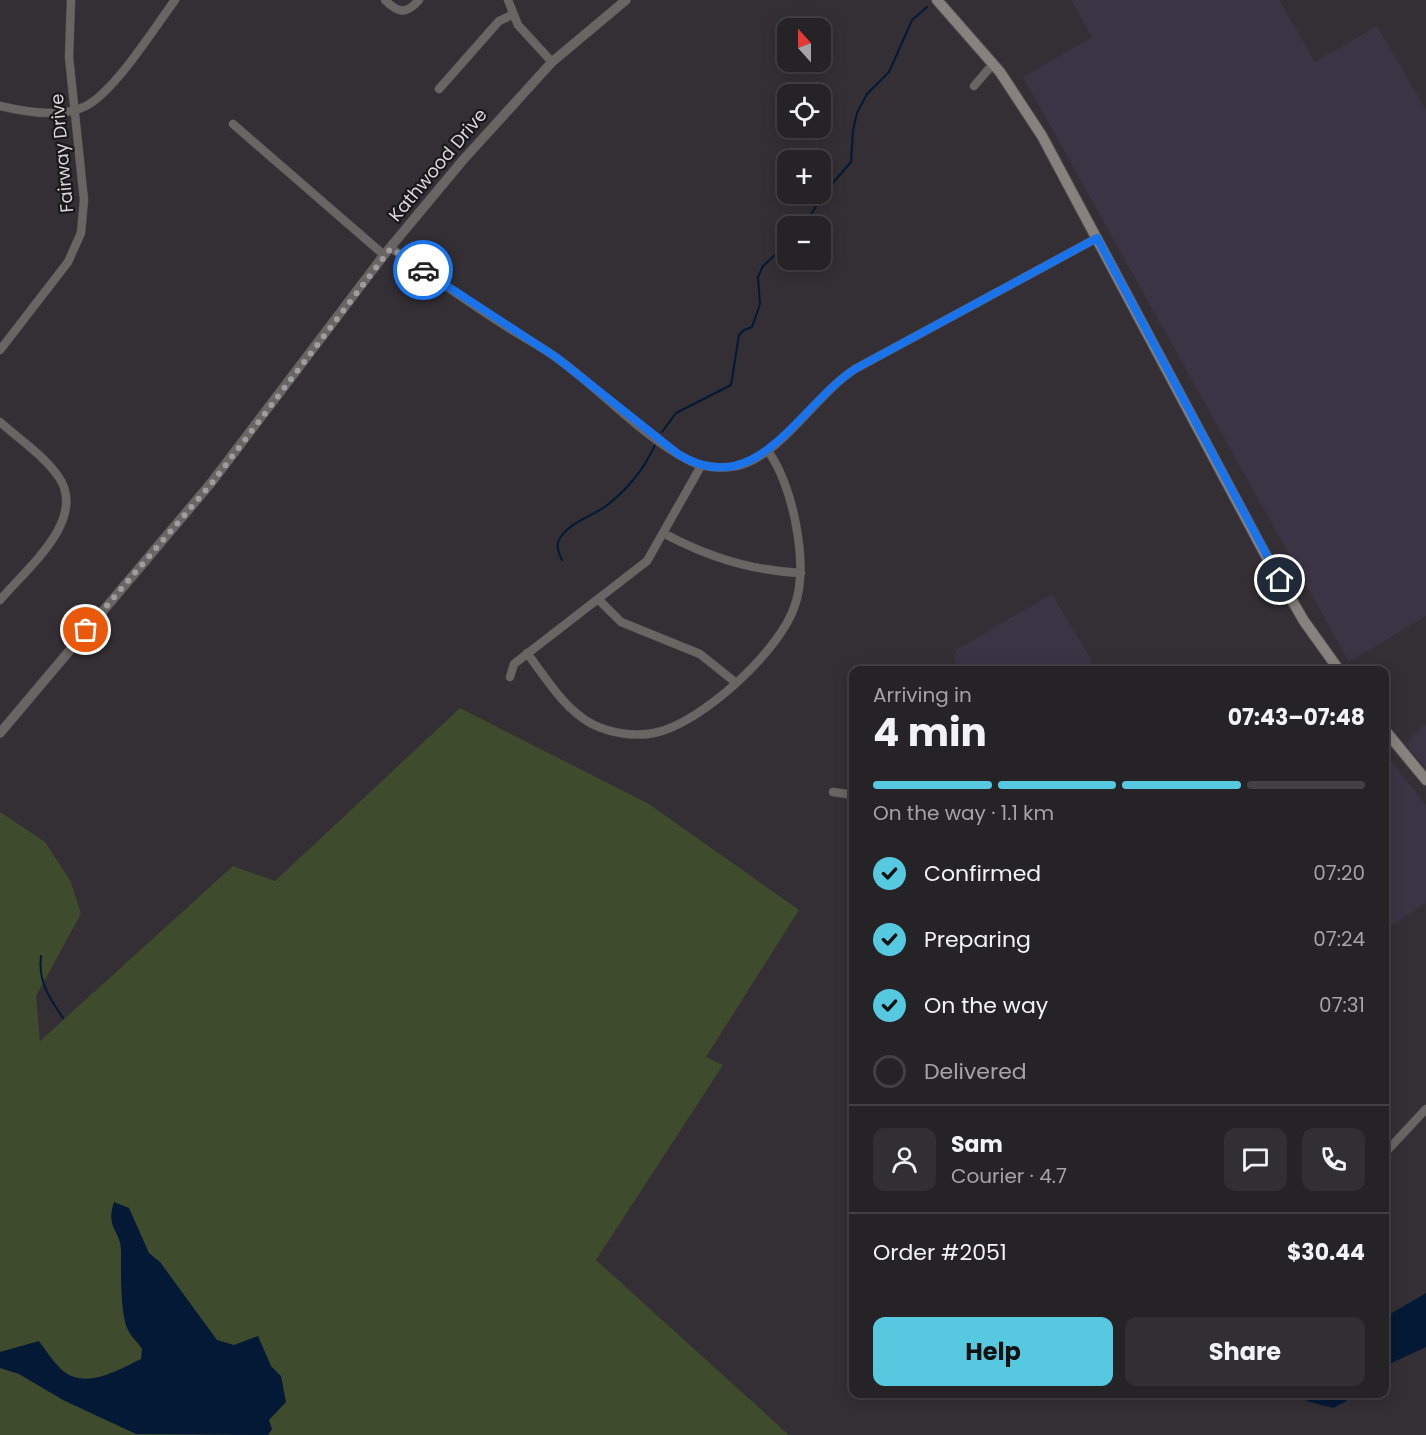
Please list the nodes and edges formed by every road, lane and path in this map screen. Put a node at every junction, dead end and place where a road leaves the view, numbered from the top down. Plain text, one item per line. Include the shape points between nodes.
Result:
1 (70, 0) edge
2 (175, 0) edge
3 (385, 0) edge
4 (419, 0) edge
5 (508, 0) edge
6 (626, 0) edge
7 (937, 0) edge
8 (512, 15) junction
9 (552, 62) junction
10 (993, 64) junction
11 (974, 86) dead end
12 (439, 89) dead end
13 (0, 106) edge
14 (75, 110) junction
15 (233, 124) dead end
16 (1097, 238) junction
17 (388, 251) junction
18 (0, 350) edge
19 (0, 422) edge
20 (768, 451) junction
21 (701, 466) junction
22 (665, 534) junction
23 (801, 573) junction
24 (0, 600) edge
25 (600, 600) junction
26 (527, 653) junction
27 (1336, 666) edge
28 (510, 677) dead end
29 (735, 682) junction
30 (0, 734) edge
31 (1389, 735) edge
32 (1426, 780) edge
33 (834, 792) dead end
34 (849, 794) edge
35 (1426, 1109) edge
36 (1389, 1149) edge

1 - 14 street, Fairway Drive via 68,39
2 - 14 street via 103,93
3 - 4 street via 402,12
5 - 8 street
6 - 9 street, Kathwood Drive
7 - 10 main road
8 - 9 street
8 - 12 street via 499,21
9 - 17 street, Kathwood Drive via 463,159
10 - 11 street
10 - 16 main road via 1042,136
13 - 14 street via 43,112
14 - 18 street, Fairway Drive via 84,200 81,233 63,268
15 - 17 street
16 - 20 street via 850,372
16 - 27 main road via 1287,593
17 - 21 street via 556,357 678,454
17 - 30 street, Kathwood Drive via 212,483
19 - 24 street via 54,471 64,486 68,503 57,533
20 - 21 street via 736,466
20 - 23 street via 785,488 800,549
21 - 22 street
22 - 23 street via 733,563
22 - 25 street via 639,570
23 - 29 street via 796,602 784,630 763,658
25 - 26 street
25 - 29 street via 621,622 700,654
26 - 28 street via 514,664
26 - 29 street via 571,709 592,724 616,732 652,733 677,725
31 - 32 main road
33 - 34 street
35 - 36 street

